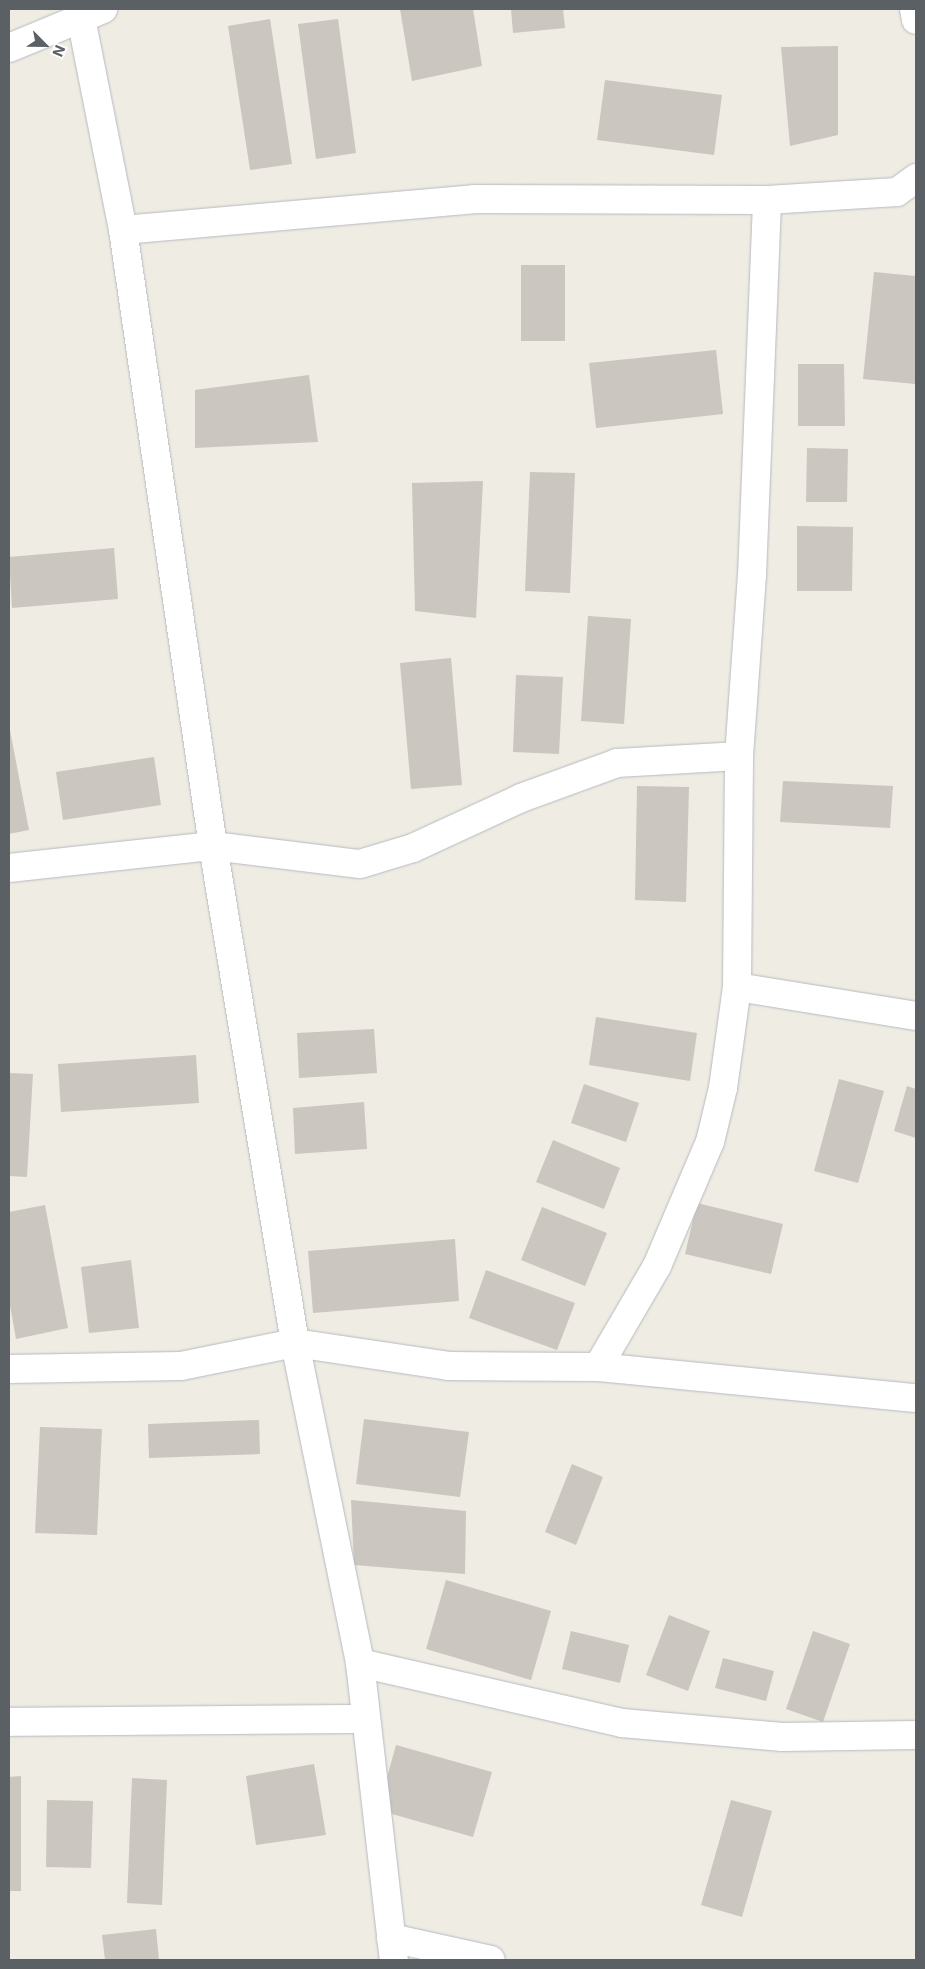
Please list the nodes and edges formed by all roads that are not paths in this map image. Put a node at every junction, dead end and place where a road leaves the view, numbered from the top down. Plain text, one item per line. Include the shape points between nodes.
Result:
1 (914, 9) edge
2 (92, 13) edge
3 (916, 20) edge
4 (9, 48) edge
5 (916, 178) edge
6 (767, 200) junction
7 (123, 230) junction
8 (739, 756) junction
9 (213, 846) junction
10 (9, 868) edge
11 (737, 987) junction
12 (916, 1016) edge
13 (295, 1343) junction
14 (598, 1366) junction
15 (9, 1369) edge
16 (916, 1398) edge
17 (360, 1663) junction
18 (363, 1719) junction
19 (9, 1722) edge
20 (916, 1735) edge
21 (392, 1949) edge
22 (491, 1960) edge

1 - 3 street
2 - 4 street
2 - 7 street
5 - 6 street via 897,192
6 - 7 street via 474,199
6 - 8 street via 752,576
7 - 9 street
8 - 9 street via 617,763 521,798 413,848 360,864
8 - 11 street
9 - 10 street
9 - 13 street
11 - 12 street
11 - 14 street via 710,1142 656,1266
13 - 14 street via 448,1366
13 - 15 street via 181,1366
13 - 17 street
14 - 16 street
17 - 18 street
17 - 20 street via 622,1724 782,1737
18 - 19 street
18 - 21 street
21 - 22 street

